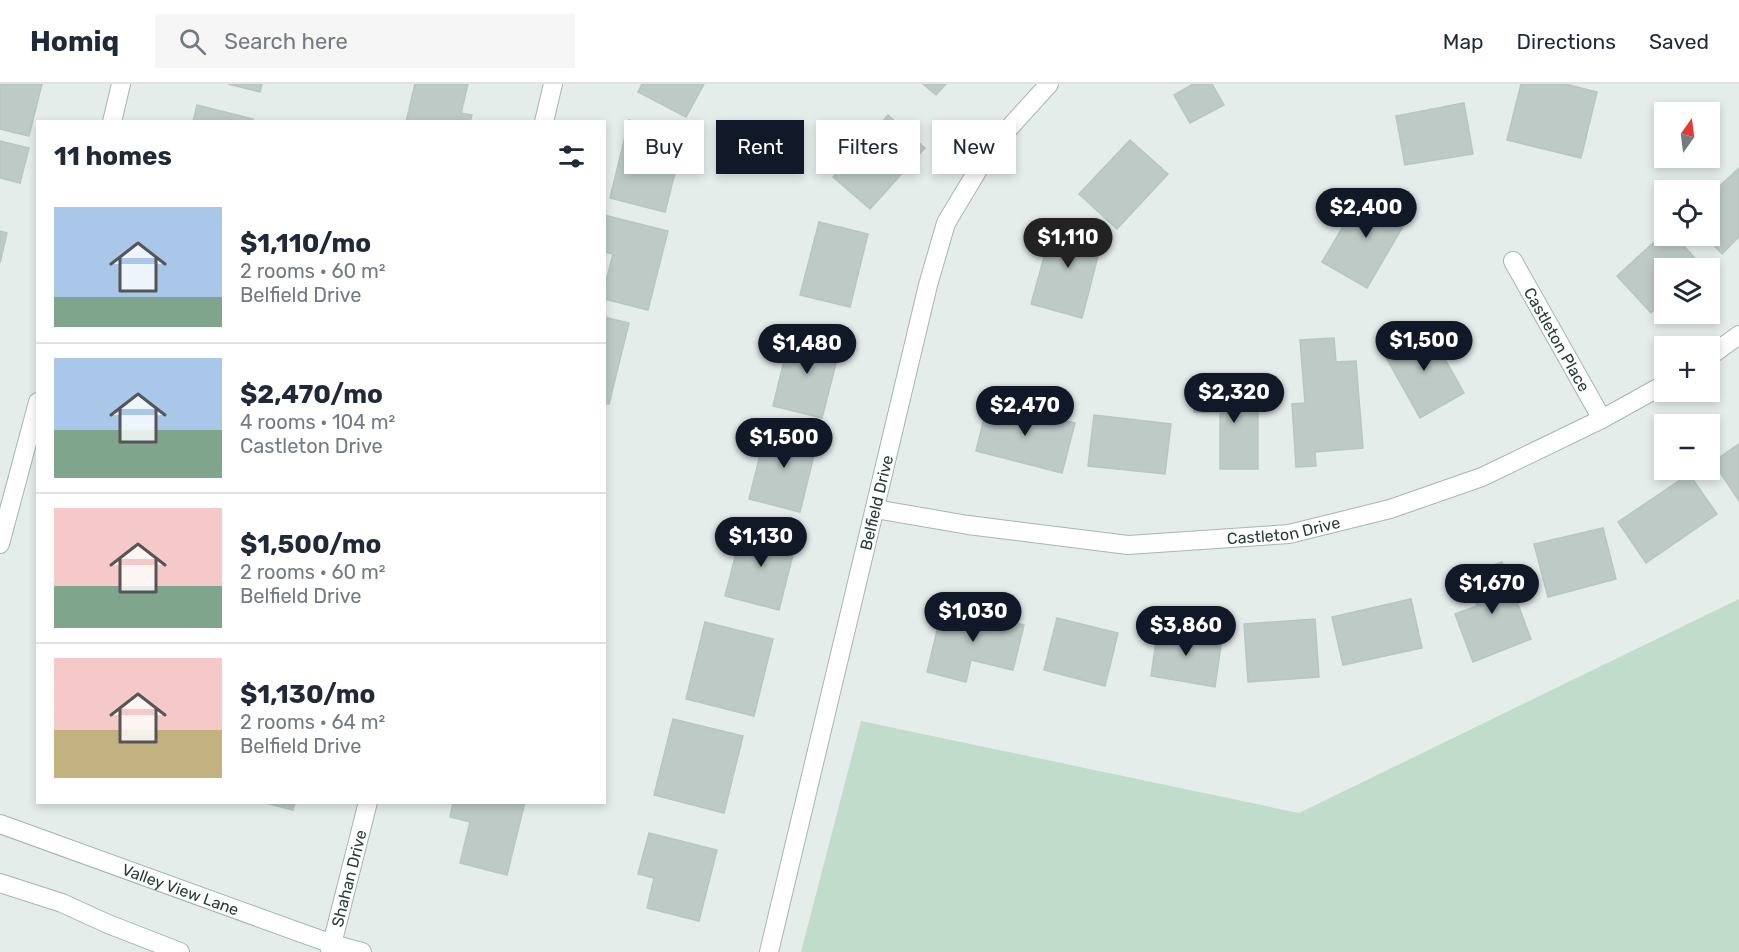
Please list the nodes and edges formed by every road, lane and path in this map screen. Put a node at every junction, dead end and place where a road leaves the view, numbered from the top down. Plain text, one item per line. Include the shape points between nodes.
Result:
1 (122, 84) edge
2 (553, 84) edge
3 (1048, 84) edge
4 (113, 120) edge
5 (544, 120) edge
6 (1513, 261) dead end
7 (1739, 335) edge
8 (1720, 349) edge
9 (1654, 390) edge
10 (36, 409) edge
11 (1602, 419) junction
12 (875, 509) junction
13 (0, 544) edge
14 (367, 804) edge
15 (1, 829) edge
16 (0, 883) edge
17 (331, 948) edge
18 (180, 952) edge
19 (362, 952) edge
20 (769, 952) edge

1 - 4 street
2 - 5 street
3 - 12 street, Belfield Drive via 992,148 946,223
6 - 11 street, Castleton Place
7 - 8 street
9 - 11 street, Castleton Drive
10 - 13 street
11 - 12 street, Castleton Drive via 1482,477 1390,508 1290,534 1128,545
12 - 20 street, Belfield Drive
14 - 17 street, Shahan Drive
15 - 17 street, Valley View Lane
16 - 18 street via 62,903
17 - 19 street, Valley View Lane

